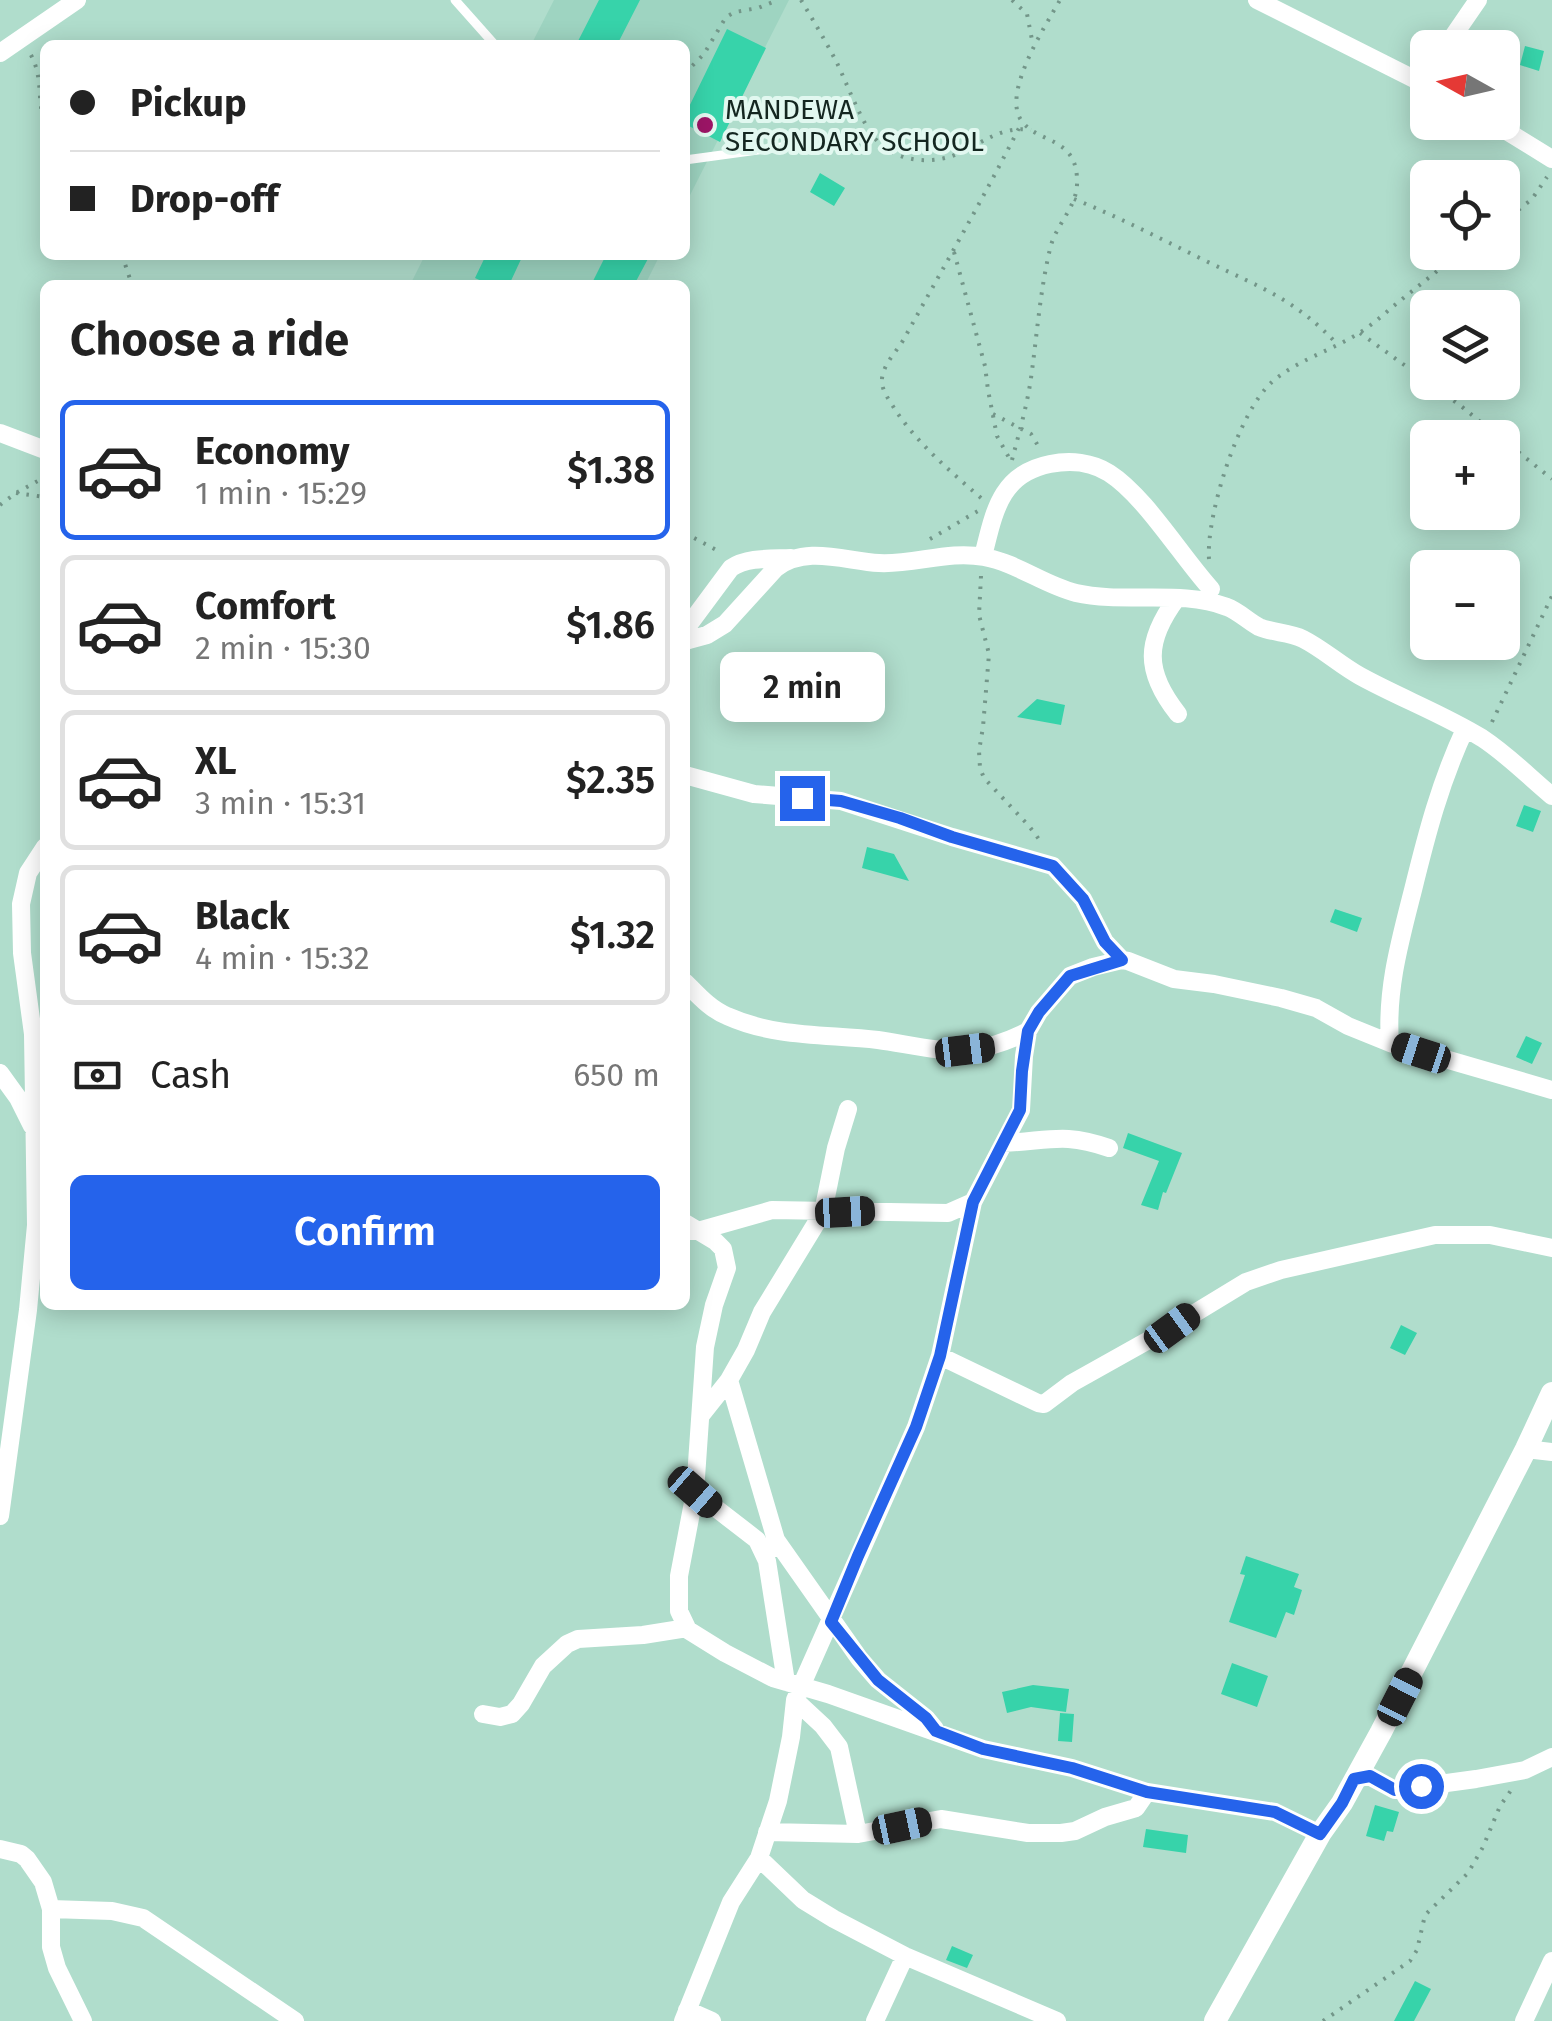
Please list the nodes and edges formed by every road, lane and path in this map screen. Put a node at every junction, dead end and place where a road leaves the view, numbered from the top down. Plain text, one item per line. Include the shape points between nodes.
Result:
1 (76, 0) edge
2 (455, 0) edge
3 (778, 0) edge
4 (801, 0) edge
5 (1012, 0) edge
6 (1060, 0) edge
7 (1257, 0) edge
8 (1478, 0) edge
9 (1457, 30) edge
10 (21, 39) junction
11 (491, 40) edge
12 (1033, 50) junction
13 (0, 53) edge
14 (690, 67) edge
15 (1410, 72) edge
16 (40, 78) edge
17 (1019, 128) junction
18 (1036, 131) junction
19 (1520, 139) edge
20 (810, 143) dead end
21 (690, 159) edge
22 (1552, 159) edge
23 (1552, 168) edge
24 (1074, 199) junction
25 (1520, 209) edge
26 (954, 252) junction
27 (1439, 270) edge
28 (1360, 333) junction
29 (1338, 345) junction
30 (993, 414) junction
31 (1478, 420) edge
32 (1021, 427) junction
33 (0, 434) edge
34 (40, 448) edge
35 (1520, 453) edge
36 (1012, 462) junction
37 (1044, 465) junction
38 (1552, 478) edge
39 (40, 480) edge
40 (1006, 490) junction
41 (16, 492) junction
42 (40, 496) edge
43 (0, 505) edge
44 (690, 536) edge
45 (928, 541) dead end
46 (983, 556) junction
47 (796, 557) junction
48 (739, 563) junction
49 (1211, 589) joint
50 (1552, 596) edge
51 (1177, 598) junction
52 (690, 623) edge
53 (690, 640) edge
54 (1178, 714) dead end
55 (1465, 729) junction
56 (1484, 740) junction
57 (690, 776) edge
58 (1552, 796) edge
59 (40, 855) edge
60 (1053, 866) junction
61 (1122, 960) junction
62 (690, 987) edge
63 (1028, 1031) junction
64 (1390, 1043) junction
65 (0, 1073) edge
66 (1552, 1090) edge
67 (848, 1109) dead end
68 (39, 1136) edge
69 (1004, 1143) junction
70 (1109, 1148) dead end
71 (973, 1202) junction
72 (823, 1212) junction
73 (690, 1228) edge
74 (690, 1229) edge
75 (1552, 1248) edge
76 (940, 1356) junction
77 (729, 1380) junction
78 (1552, 1393) edge
79 (702, 1414) junction
80 (1526, 1448) junction
81 (1552, 1452) edge
82 (695, 1492) junction
83 (0, 1516) edge
84 (776, 1540) junction
85 (772, 1582) junction
86 (831, 1622) junction
87 (687, 1628) junction
88 (794, 1689) junction
89 (484, 1714) dead end
90 (936, 1731) junction
91 (1552, 1757) edge
92 (1525, 1770) junction
93 (1354, 1779) junction
94 (1147, 1792) junction
95 (767, 1832) junction
96 (858, 1834) junction
97 (1320, 1834) junction
98 (0, 1849) edge
99 (759, 1858) junction
100 (51, 1909) junction
101 (906, 1956) junction
102 (1552, 1961) edge
103 (685, 2016) edge
104 (83, 2021) edge
105 (295, 2021) edge
106 (712, 2021) edge
107 (874, 2021) edge
108 (1057, 2021) edge
109 (1215, 2021) edge
110 (1323, 2021) edge
111 (1524, 2021) edge

1 - 10 street
2 - 11 lane
3 - 14 path via 726,17
4 - 17 path via 872,134 896,154 932,162
5 - 12 path via 1027,14
6 - 12 path
7 - 15 street
8 - 9 street
10 - 13 street
10 - 16 path
12 - 18 path via 1016,106 1019,118
17 - 18 path
17 - 26 path
18 - 24 path via 1070,156
19 - 22 street
20 - 21 lane
23 - 25 path
24 - 29 path via 1261,286 1296,306
24 - 32 path via 1052,242
26 - 30 path
26 - 45 path via 882,380 915,437 989,504
27 - 28 path
28 - 29 path
28 - 31 path
29 - 49 path via 1284,373 1254,404 1210,522
30 - 32 path
30 - 36 path
32 - 36 path
32 - 37 path via 1038,442
33 - 34 street
35 - 38 path
36 - 40 path
37 - 40 street
37 - 49 street via 1066,461 1106,471 1152,515
39 - 41 path
40 - 46 street
41 - 42 path
41 - 43 path
44 - 48 path
46 - 47 street via 881,563
46 - 51 street via 1077,593
46 - 60 path via 979,615 989,654 980,768
47 - 48 street
47 - 53 street via 776,568 725,624
48 - 52 street
50 - 56 path
51 - 54 street via 1160,622 1153,661 1156,682
51 - 55 street via 1228,607 1256,625 1303,639
55 - 56 street
55 - 64 street via 1432,813 1407,914 1391,986
56 - 58 street
57 - 60 street via 754,794 841,801
59 - 68 street via 21,904
60 - 61 street
61 - 63 street via 1070,976
61 - 64 street via 1174,979 1316,1008
62 - 63 street via 727,1016 789,1034 965,1050
63 - 69 street via 1020,1110
64 - 66 street
65 - 68 street
67 - 72 street
68 - 83 street via 28,1310
69 - 70 street via 1066,1137
69 - 71 street
71 - 72 street via 948,1213
71 - 76 street
72 - 73 street via 772,1210
72 - 77 street
74 - 79 street via 723,1250 726,1268 709,1323
75 - 76 street via 1490,1235 1435,1234 1280,1270 1246,1282 1044,1404
76 - 86 street
77 - 79 street
77 - 84 street
78 - 80 main road
79 - 82 street
80 - 81 street
80 - 93 main road
82 - 85 street via 757,1540
82 - 87 street via 679,1576 679,1612
84 - 85 street
84 - 86 street
85 - 88 street
86 - 88 street
86 - 90 street via 878,1680
87 - 88 street
87 - 89 street via 578,1639 543,1666 512,1714
88 - 90 street
88 - 95 street via 788,1753
88 - 96 street via 839,1747
90 - 94 street
91 - 92 street
92 - 93 street via 1395,1790 1370,1776
92 - 110 path via 1468,1873 1425,1915 1410,1960
93 - 97 main road
94 - 96 street via 1136,1808 1060,1834 941,1820
94 - 97 street via 1275,1812
95 - 96 street
95 - 99 street
97 - 109 main road
98 - 100 street via 33,1865
99 - 101 street via 803,1900
99 - 103 street via 731,1902
100 - 104 street via 51,1946
100 - 105 street via 143,1918
101 - 107 street
101 - 108 street
102 - 111 street
103 - 106 street

